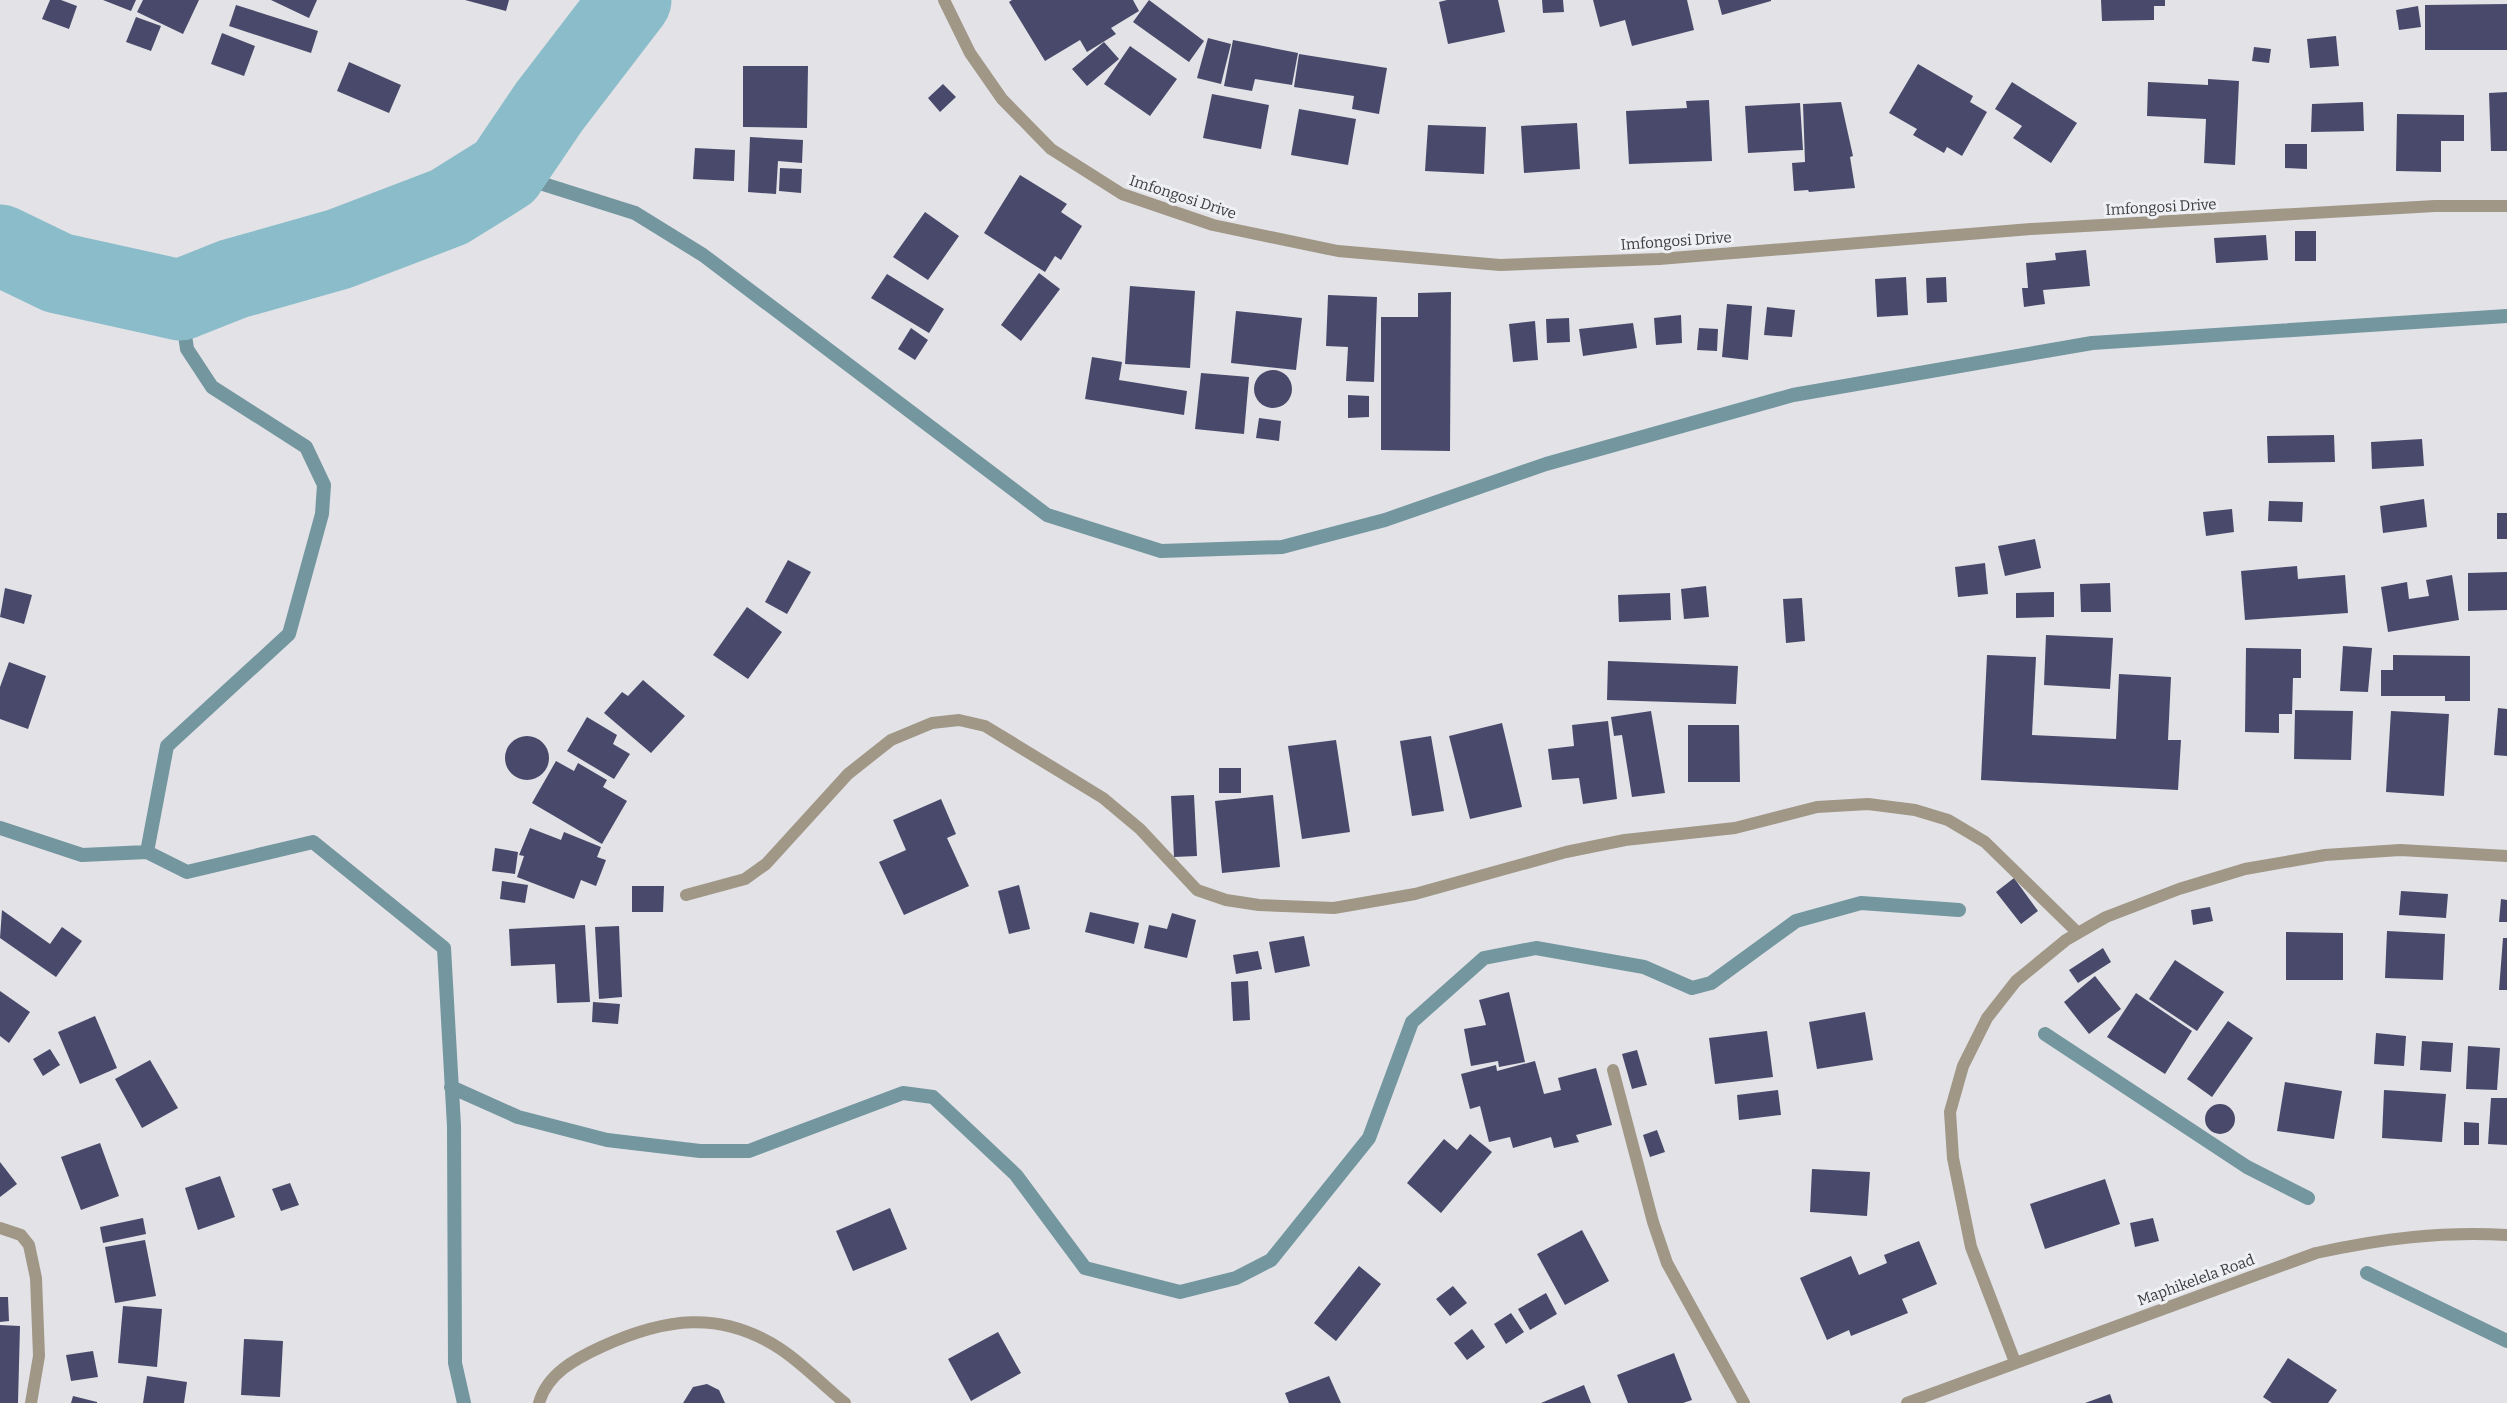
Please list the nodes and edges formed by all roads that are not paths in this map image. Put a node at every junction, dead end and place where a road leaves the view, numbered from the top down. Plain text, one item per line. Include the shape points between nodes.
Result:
1 (944, 0) edge
2 (2507, 206) edge
3 (2507, 856) edge
4 (686, 895) dead end
5 (2078, 933) junction
6 (1613, 1070) dead end
7 (0, 1228) edge
8 (2507, 1234) edge
9 (2015, 1362) junction
10 (31, 1403) edge
11 (538, 1403) edge
12 (845, 1403) edge
13 (1744, 1403) edge
14 (1907, 1403) edge

1 - 2 street, Imfongosi Drive via 970,53 1002,99 1051,149 1122,194 1213,225 1338,250 1500,265 1614,261 2031,229 2435,206
3 - 5 street via 2400,850 2325,855 2245,869 2106,917
4 - 5 street via 745,879 766,864 849,774 891,740 932,723 958,720 985,726 1103,798 1140,829 1197,890 1226,900 1334,908 1415,894 1566,852 1625,840 1735,828 1816,807 1868,804 1915,810 1948,820 1985,842
5 - 9 street via 2016,981 1987,1018 1963,1066 1950,1112 1953,1158 1971,1247
6 - 13 street via 1666,1263
7 - 10 street via 21,1235 29,1245 36,1278 39,1356
8 - 9 street, Maphikelela Road via 2423,1234 2316,1253
9 - 14 street, Maphikelela Road
11 - 12 street via 551,1380 568,1364 632,1333 662,1324 721,1323 754,1334 783,1350

